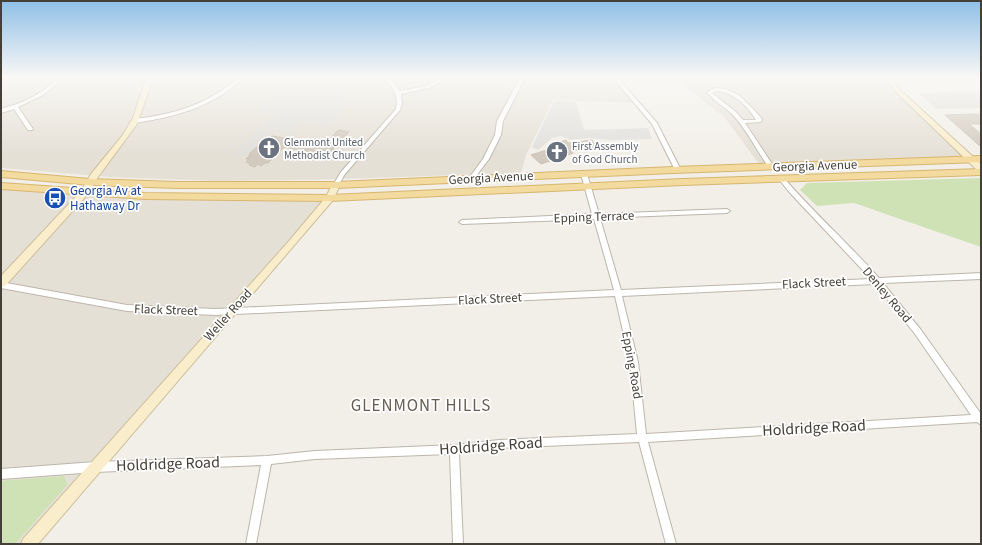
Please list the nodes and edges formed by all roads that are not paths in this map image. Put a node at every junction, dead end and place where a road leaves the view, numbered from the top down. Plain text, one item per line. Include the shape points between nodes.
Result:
1 (23, 103) edge
2 (141, 103) edge
3 (206, 103) edge
4 (400, 103) edge
5 (509, 103) edge
6 (637, 103) edge
7 (722, 103) edge
8 (744, 103) edge
9 (911, 103) edge
10 (15, 107) junction
11 (1, 111) edge
12 (135, 121) junction
13 (741, 121) junction
14 (30, 129) dead end
15 (969, 159) junction
16 (981, 159) edge
17 (771, 167) junction
18 (678, 170) junction
19 (981, 170) edge
20 (1, 174) edge
21 (584, 174) junction
22 (781, 178) junction
23 (471, 179) junction
24 (90, 182) junction
25 (336, 185) junction
26 (1, 186) edge
27 (588, 186) junction
28 (85, 192) junction
29 (330, 198) junction
30 (727, 211) dead end
31 (596, 217) junction
32 (462, 222) dead end
33 (981, 276) edge
34 (877, 280) junction
35 (1, 284) edge
36 (618, 293) junction
37 (232, 311) junction
38 (980, 419) edge
39 (642, 438) junction
40 (454, 449) junction
41 (267, 460) junction
42 (95, 467) junction
43 (1, 474) edge
44 (28, 544) edge
45 (251, 544) edge
46 (458, 544) edge
47 (671, 544) edge

1 - 10 street
2 - 12 street
3 - 12 street via 161,118
4 - 25 street, Weller Road
5 - 23 street via 486,159
6 - 18 street via 654,123
7 - 13 street
8 - 13 street via 760,119
9 - 15 street
10 - 11 street
10 - 14 street
12 - 24 street
13 - 17 street
15 - 16 main road, Georgia Avenue
15 - 17 main road, Georgia Avenue
15 - 19 street
17 - 18 main road, Georgia Avenue
18 - 21 main road, Georgia Avenue
19 - 22 main road, Georgia Avenue
20 - 24 main road, Georgia Avenue
21 - 23 main road, Georgia Avenue
21 - 27 street, Epping Road
22 - 27 main road, Georgia Avenue
22 - 34 street, Denley Road via 805,207
23 - 25 main road, Georgia Avenue
24 - 25 main road, Georgia Avenue
24 - 28 street
25 - 29 street, Weller Road
26 - 28 main road, Georgia Avenue
27 - 29 main road, Georgia Avenue
27 - 31 street, Epping Road
28 - 29 main road, Georgia Avenue via 145,196
28 - 35 street
29 - 37 street, Weller Road
30 - 31 street, Epping Terrace
31 - 32 street, Epping Terrace
31 - 36 street, Epping Road
33 - 34 street, Flack Street
34 - 36 street, Flack Street
34 - 38 street, Denley Road
35 - 37 street, Flack Street via 127,308
36 - 37 street, Flack Street
36 - 39 street, Epping Road via 634,362
37 - 42 street, Weller Road
38 - 39 street, Holdridge Road
39 - 40 street, Holdridge Road via 499,444
39 - 47 street, Epping Road
40 - 41 street, Holdridge Road via 315,455
40 - 46 street
41 - 42 street, Holdridge Road
41 - 45 street
42 - 43 street, Holdridge Road
42 - 44 street, Weller Road

